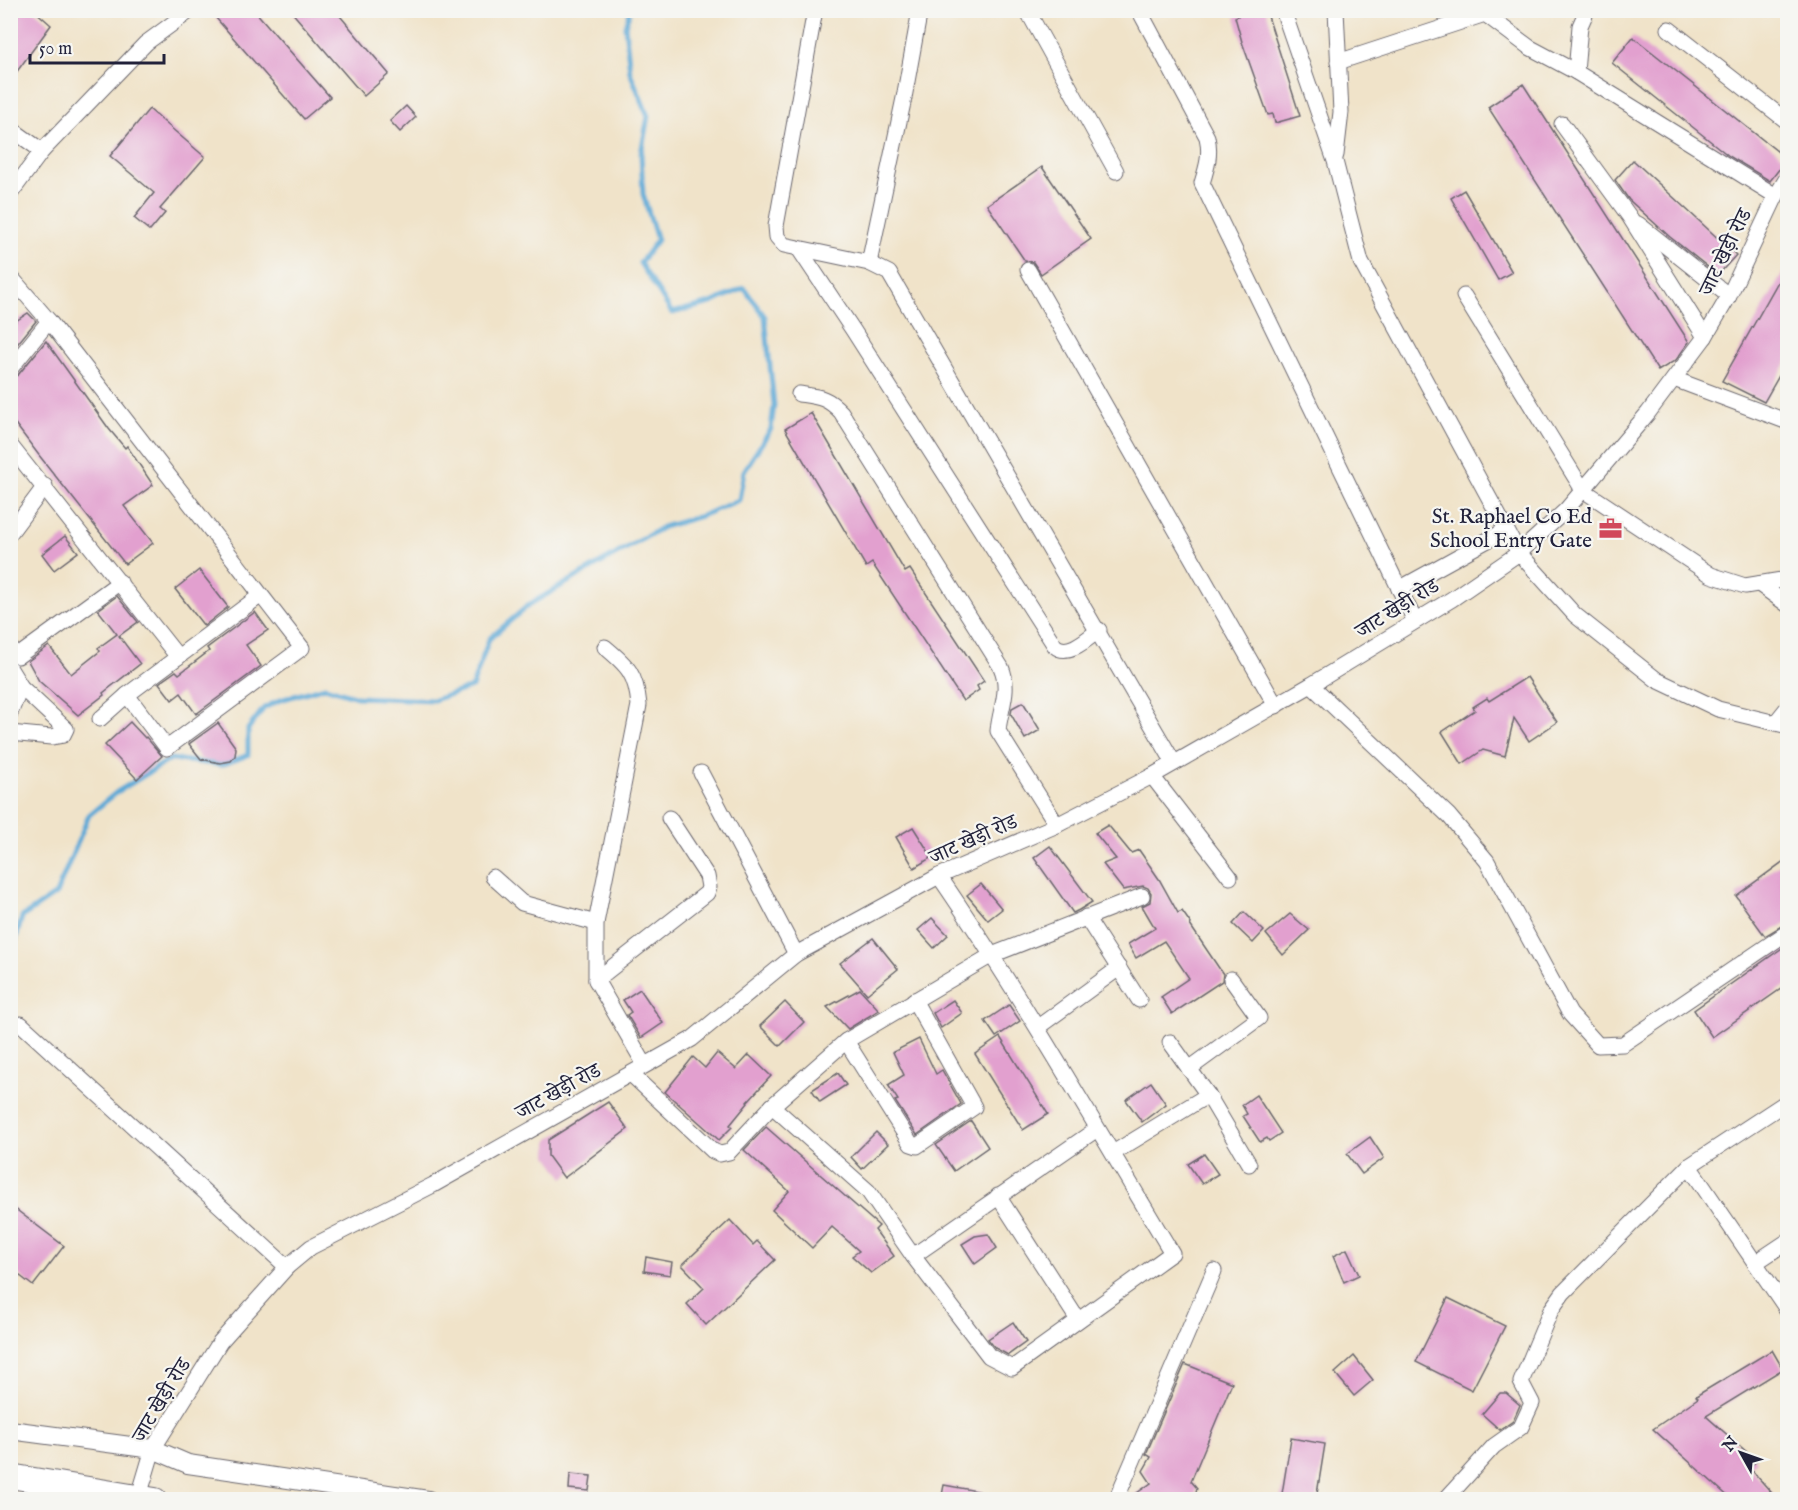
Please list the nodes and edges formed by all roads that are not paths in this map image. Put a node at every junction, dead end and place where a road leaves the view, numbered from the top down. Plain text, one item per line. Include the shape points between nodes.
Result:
1 (815, 10) edge
2 (1027, 10) edge
3 (1139, 10) edge
4 (1283, 10) edge
5 (1336, 10) edge
6 (1587, 10) edge
7 (185, 12) edge
8 (923, 12) edge
9 (1669, 29) dead end
10 (1338, 62) junction
11 (1576, 72) junction
12 (1788, 122) edge
13 (1562, 124) dead end
14 (10, 128) edge
15 (42, 151) junction
16 (1335, 161) junction
17 (1116, 171) dead end
18 (1788, 176) edge
19 (10, 194) edge
20 (1776, 196) junction
21 (1629, 216) junction
22 (799, 249) junction
23 (869, 263) junction
24 (1028, 270) dead end
25 (10, 276) edge
26 (1464, 296) dead end
27 (1729, 296) junction
28 (49, 321) junction
29 (1705, 337) junction
30 (10, 369) edge
31 (1674, 379) junction
32 (799, 394) dead end
33 (1788, 422) edge
34 (10, 445) edge
35 (45, 486) junction
36 (1583, 490) junction
37 (1506, 530) junction
38 (10, 533) edge
39 (1519, 553) junction
40 (1788, 579) edge
41 (120, 582) junction
42 (1759, 584) junction
43 (1399, 589) junction
44 (261, 595) junction
45 (1788, 605) edge
46 (1415, 621) junction
47 (1099, 630) junction
48 (605, 647) dead end
49 (10, 648) edge
50 (178, 657) junction
51 (10, 669) edge
52 (1311, 686) junction
53 (21, 687) junction
54 (127, 695) junction
55 (1276, 706) junction
56 (1788, 707) edge
57 (10, 713) edge
58 (100, 719) dead end
59 (1782, 724) edge
60 (10, 734) edge
61 (1174, 763) junction
62 (701, 773) dead end
63 (1152, 776) junction
64 (669, 818) dead end
65 (1057, 825) junction
66 (939, 876) junction
67 (493, 877) dead end
68 (1230, 877) dead end
69 (1142, 896) dead end
70 (1086, 917) junction
71 (596, 923) junction
72 (1788, 932) edge
73 (796, 954) junction
74 (992, 955) junction
75 (1119, 968) junction
76 (1231, 979) dead end
77 (596, 980) junction
78 (914, 1000) junction
79 (1139, 1000) dead end
80 (21, 1024) dead end
81 (1038, 1027) junction
82 (846, 1041) junction
83 (1170, 1042) dead end
84 (645, 1065) junction
85 (1189, 1069) junction
86 (631, 1074) junction
87 (1208, 1095) junction
88 (1788, 1101) edge
89 (772, 1106) junction
90 (1097, 1129) junction
91 (1113, 1153) junction
92 (1249, 1164) dead end
93 (1689, 1166) junction
94 (998, 1196) junction
95 (1788, 1241) edge
96 (913, 1256) junction
97 (1755, 1263) junction
98 (288, 1267) junction
99 (1214, 1271) dead end
100 (1788, 1311) edge
101 (1078, 1320) junction
102 (10, 1430) edge
103 (153, 1449) junction
104 (10, 1476) edge
105 (147, 1498) edge
106 (428, 1500) edge
107 (1116, 1500) edge
108 (1445, 1500) edge

1 - 22 street via 776,226 777,237 784,245
2 - 17 street
3 - 43 street via 1207,137 1209,158 1202,183
4 - 16 street
5 - 10 street
6 - 11 street via 1580,26
7 - 15 street via 146,43
8 - 23 street
9 - 12 street
10 - 11 street via 1485,14 1529,47
10 - 16 street via 1341,112
11 - 20 street
13 - 21 street
14 - 15 street
15 - 19 street
16 - 37 street via 1362,262
18 - 20 street, जाट खेड़ी रोड
20 - 27 street, जाट खेड़ी रोड
21 - 27 street
21 - 29 street
22 - 23 street
22 - 47 street via 1054,646 1066,650
23 - 47 street via 889,273
24 - 55 street
25 - 28 street
26 - 36 street
27 - 29 street, जाट खेड़ी रोड
28 - 30 street
28 - 44 street
29 - 31 street, जाट खेड़ी रोड
31 - 33 street
31 - 36 street, जाट खेड़ी रोड
32 - 65 street via 823,397 840,412 1001,667 1007,690 998,731
34 - 35 street
35 - 38 street
35 - 41 street
36 - 39 street, जाट खेड़ी रोड
36 - 42 street via 1711,575 1745,586
37 - 39 street
37 - 43 street
39 - 46 street, जाट खेड़ी रोड
39 - 59 street via 1575,615 1657,680 1718,709
40 - 42 street
41 - 49 street via 18,656
41 - 50 street
42 - 45 street
43 - 46 street
44 - 50 street
44 - 54 street via 303,648 166,748
46 - 52 street, जाट खेड़ी रोड
47 - 61 street
48 - 71 street via 632,673 639,705
50 - 54 street
51 - 53 street
52 - 55 street, जाट खेड़ी रोड
52 - 72 street via 1449,816 1487,861 1570,1014 1598,1045 1623,1044
53 - 57 street
53 - 60 street via 66,729 63,735 51,737
54 - 58 street
55 - 61 street, जाट खेड़ी रोड
56 - 59 street
61 - 63 street, जाट खेड़ी रोड
62 - 73 street
63 - 65 street, जाट खेड़ी रोड
63 - 68 street
64 - 77 street via 707,876 707,893
65 - 66 street, जाट खेड़ी रोड
66 - 73 street, जाट खेड़ी रोड
66 - 74 street
67 - 71 street via 522,903
69 - 70 street
70 - 74 street
70 - 75 street
71 - 77 street
73 - 84 street, जाट खेड़ी रोड via 693,1039
74 - 78 street
74 - 81 street
75 - 79 street
75 - 81 street
76 - 85 street via 1259,1018
77 - 84 street
78 - 82 street
78 - 82 street via 974,1107 917,1146 911,1144
80 - 98 street
81 - 90 street
82 - 89 street
83 - 85 street
84 - 86 street, जाट खेड़ी रोड
85 - 87 street
86 - 89 street via 720,1154 729,1152
86 - 98 street, जाट खेड़ी रोड via 433,1185 311,1247
87 - 91 street
87 - 92 street
88 - 93 street
89 - 96 street via 868,1191
90 - 91 street
90 - 94 street
91 - 101 street via 1172,1253
93 - 97 street
93 - 108 street via 1563,1293 1551,1310 1521,1382 1532,1403 1521,1427 1494,1446
94 - 96 street
94 - 101 street
95 - 97 street
96 - 101 street via 989,1356 1011,1368
97 - 100 street
98 - 103 street, जाट खेड़ी रोड via 220,1342
99 - 107 street
102 - 103 street
103 - 105 street, जाट खेड़ी रोड
103 - 106 street via 188,1464
104 - 105 main road

